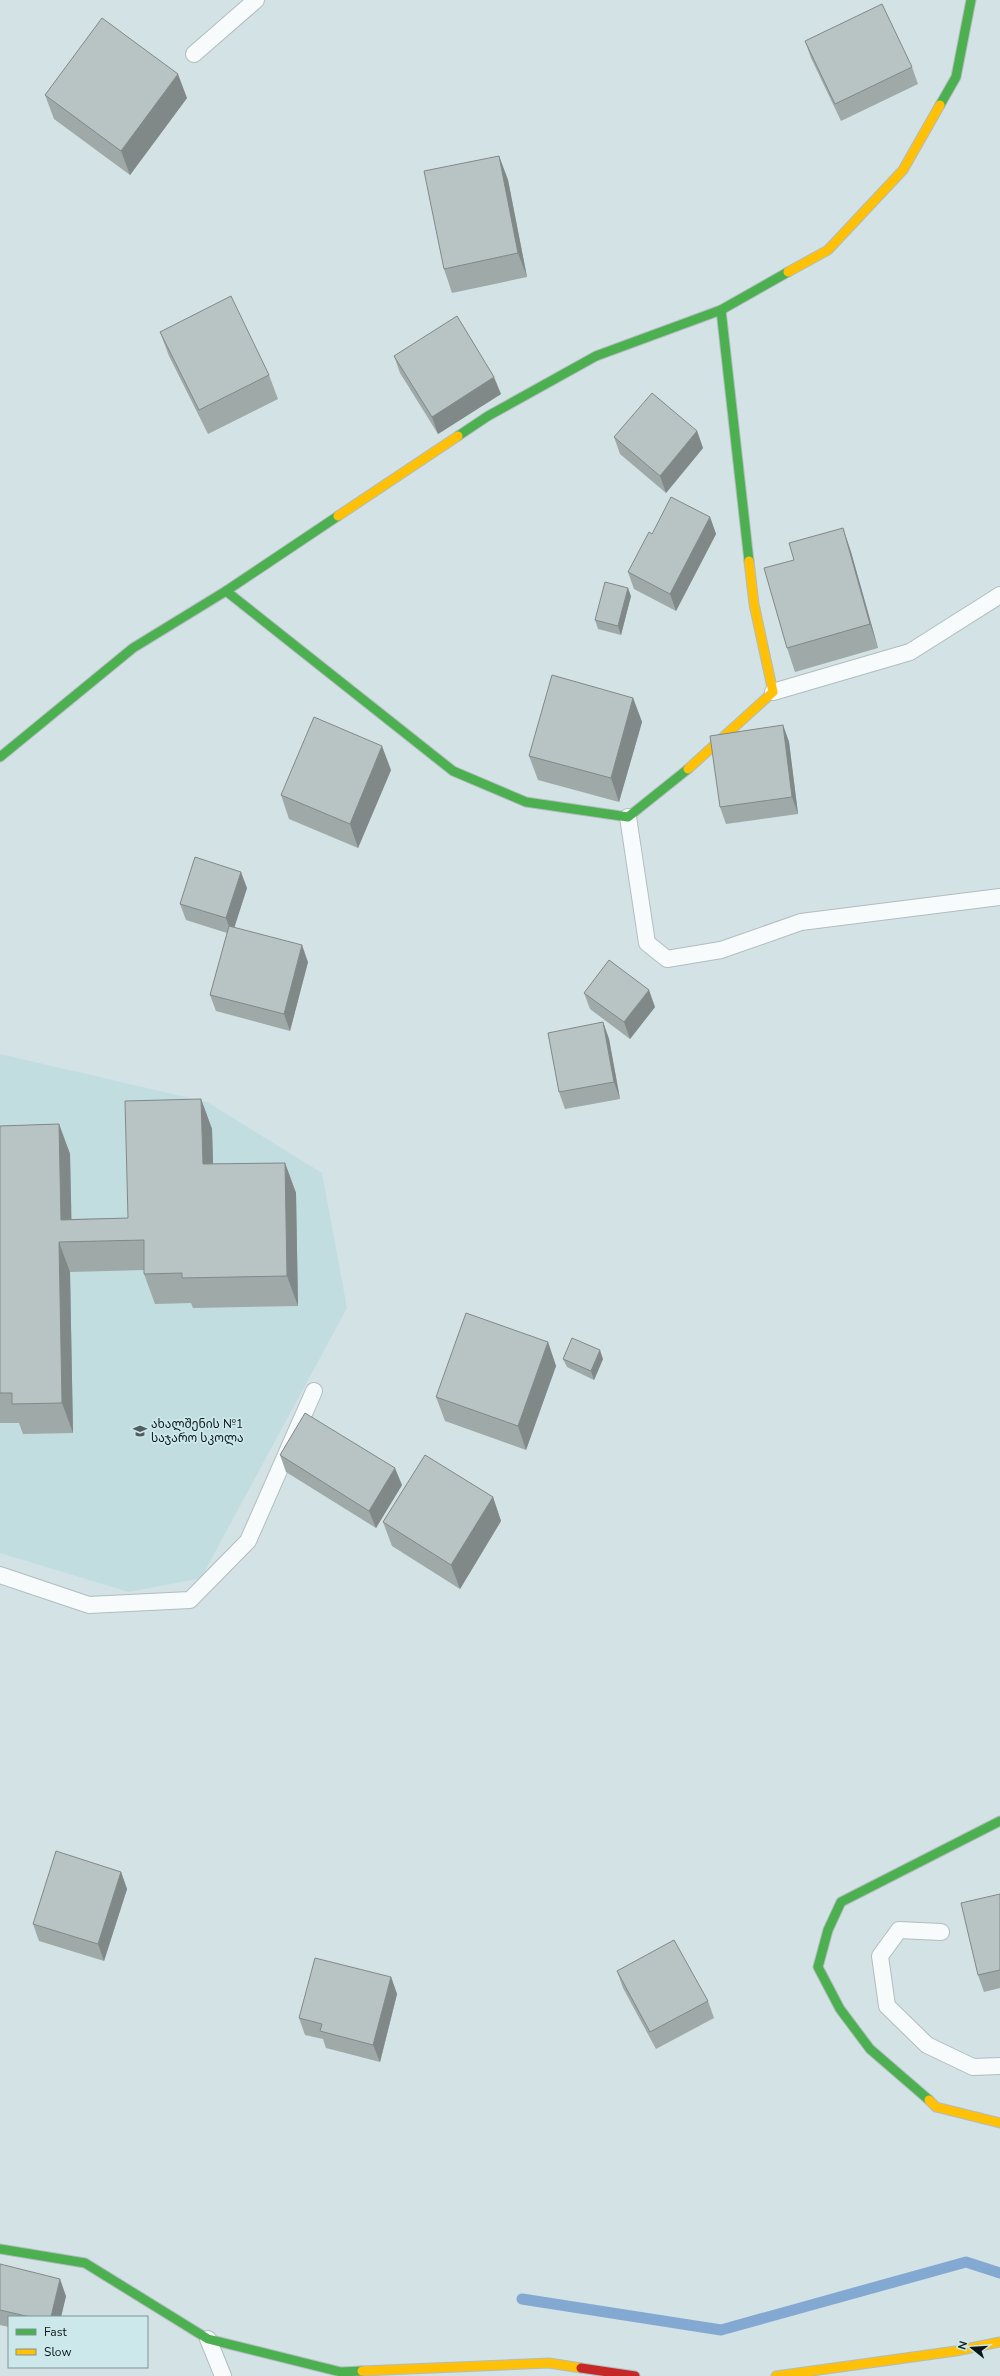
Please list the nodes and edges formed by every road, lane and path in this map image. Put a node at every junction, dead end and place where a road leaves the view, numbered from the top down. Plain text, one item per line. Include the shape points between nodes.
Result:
1 (256, 0) edge
2 (971, 0) edge
3 (194, 54) dead end
4 (720, 310) junction
5 (226, 591) junction
6 (1000, 595) edge
7 (773, 692) junction
8 (0, 757) edge
9 (628, 817) junction
10 (1000, 897) edge
11 (314, 1391) dead end
12 (0, 1575) edge
13 (1000, 1821) edge
14 (941, 1932) dead end
15 (1000, 2066) edge
16 (1000, 2123) edge
17 (0, 2249) edge
18 (208, 2339) junction
19 (1000, 2342) edge
20 (223, 2376) edge
21 (635, 2376) edge
22 (776, 2376) edge

1 - 3 lane
2 - 4 street via 956,77 904,170 828,250
4 - 5 street via 596,356 488,416
4 - 7 street via 754,604
5 - 8 street via 133,648
5 - 9 street via 453,771 526,802
6 - 7 lane via 910,652
7 - 9 street via 669,786
9 - 10 lane via 647,943 667,959 721,950 801,922
11 - 12 lane via 248,1541 190,1600 90,1605
13 - 16 street via 841,1902 828,1930 818,1967 840,2009 870,2049 936,2107
14 - 15 lane via 899,1930 895,1935 880,1956 887,2006 927,2045 973,2067
17 - 18 street via 85,2263
18 - 20 lane
18 - 21 street via 341,2372 549,2363
19 - 22 street via 956,2351

